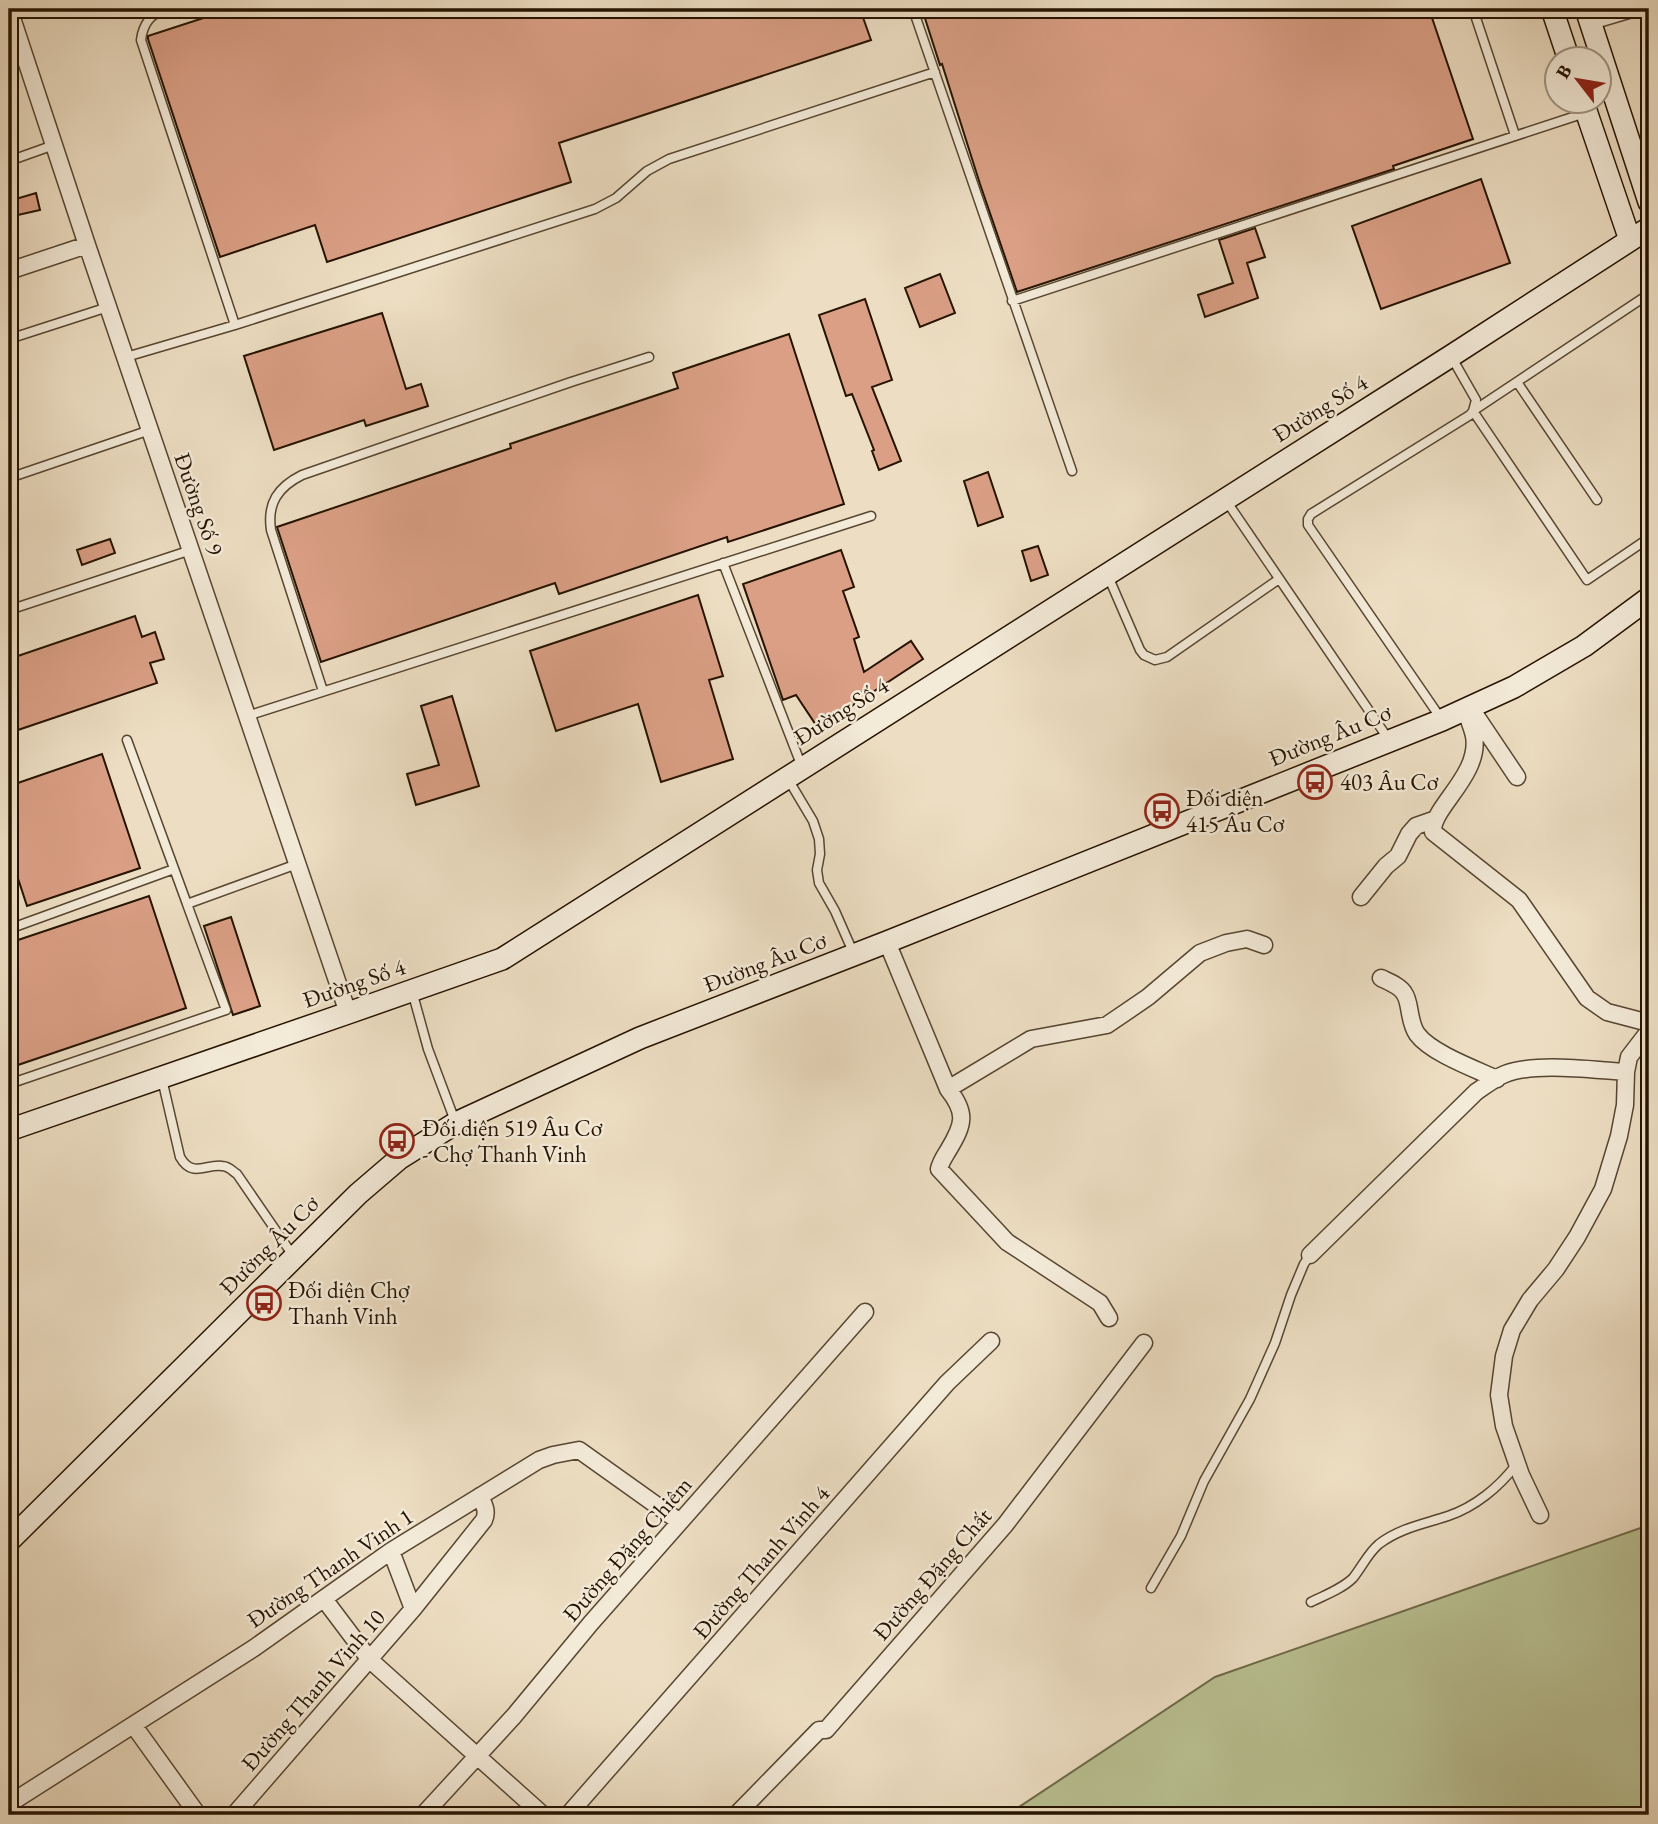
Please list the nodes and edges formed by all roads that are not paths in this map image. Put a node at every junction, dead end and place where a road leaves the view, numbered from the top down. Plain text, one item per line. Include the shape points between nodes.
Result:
1 (9, 9) edge
2 (166, 9) edge
3 (913, 9) edge
4 (1473, 9) edge
5 (1552, 9) edge
6 (1646, 9) edge
7 (1589, 17) edge
8 (1564, 46) edge
9 (935, 72) junction
10 (1563, 116) edge
11 (1588, 116) edge
12 (1516, 135) junction
13 (54, 145) junction
14 (9, 161) edge
15 (1649, 202) edge
16 (1649, 228) edge
17 (1630, 240) junction
18 (86, 245) junction
19 (9, 271) edge
20 (1649, 294) edge
21 (1013, 300) junction
22 (108, 307) junction
23 (234, 325) junction
24 (9, 339) edge
25 (1451, 356) junction
26 (126, 357) junction
27 (649, 357) dead end
28 (1517, 382) junction
29 (1473, 411) junction
30 (150, 430) junction
31 (1072, 471) dead end
32 (9, 478) edge
33 (1225, 499) junction
34 (1597, 500) dead end
35 (871, 516) dead end
36 (1649, 538) edge
37 (191, 550) junction
38 (723, 563) junction
39 (1107, 574) junction
40 (1279, 579) junction
41 (1649, 598) edge
42 (9, 610) edge
43 (323, 691) junction
44 (1468, 708) junction
45 (247, 716) junction
46 (1442, 720) junction
47 (127, 740) dead end
48 (1389, 740) junction
49 (794, 772) junction
50 (1517, 776) dead end
51 (1436, 819) junction
52 (297, 864) junction
53 (174, 869) junction
54 (1361, 897) dead end
55 (187, 904) junction
56 (9, 929) edge
57 (887, 942) junction
58 (1264, 945) dead end
59 (854, 955) junction
60 (1381, 978) dead end
61 (412, 991) junction
62 (348, 1013) junction
63 (1649, 1023) edge
64 (1649, 1031) edge
65 (1628, 1065) junction
66 (162, 1077) junction
67 (1497, 1079) junction
68 (9, 1084) edge
69 (948, 1089) junction
70 (456, 1123) junction
71 (9, 1130) edge
72 (1310, 1255) joint
73 (294, 1257) junction
74 (865, 1312) dead end
75 (1109, 1318) dead end
76 (991, 1341) dead end
77 (1144, 1343) dead end
78 (1517, 1463) junction
79 (480, 1496) junction
80 (1540, 1515) dead end
81 (680, 1522) junction
82 (9, 1541) edge
83 (391, 1551) junction
84 (1151, 1588) dead end
85 (324, 1599) junction
86 (1311, 1602) dead end
87 (413, 1609) junction
88 (370, 1660) junction
89 (134, 1726) junction
90 (477, 1757) junction
91 (9, 1804) edge
92 (198, 1815) edge
93 (234, 1815) edge
94 (423, 1815) edge
95 (542, 1815) edge
96 (568, 1815) edge
97 (736, 1815) edge

1 - 13 street, Đường Số 9
2 - 23 lane via 145,23 141,40
3 - 9 lane
4 - 12 lane
5 - 8 street
6 - 7 lane
7 - 15 street
9 - 21 lane
9 - 23 lane via 669,159 594,209
10 - 12 lane
11 - 17 street
12 - 21 lane
13 - 14 lane
13 - 18 street, Đường Số 9
16 - 17 street, Đường Số 4
17 - 25 street, Đường Số 4
18 - 19 street
18 - 22 street, Đường Số 9
20 - 28 lane
21 - 31 lane
22 - 24 lane
22 - 26 street, Đường Số 9
23 - 26 lane
25 - 29 lane via 1475,395
25 - 33 street, Đường Số 4
26 - 30 street, Đường Số 9
27 - 43 lane via 302,475 284,487 270,511 271,530
28 - 29 lane
28 - 34 lane
29 - 36 lane via 1587,580
29 - 46 lane via 1308,519
30 - 32 lane
30 - 37 street, Đường Số 9
33 - 39 street, Đường Số 4
33 - 40 lane
35 - 38 lane
37 - 42 lane
37 - 45 street, Đường Số 9
38 - 43 lane
38 - 49 lane
39 - 40 lane via 1140,650 1155,660 1167,657
39 - 49 street, Đường Số 4
40 - 48 lane
41 - 44 street, Đường Âu Cơ via 1584,646
43 - 45 lane
44 - 46 street, Đường Âu Cơ
44 - 50 street
44 - 51 street via 1474,737 1472,758
45 - 52 street, Đường Số 9
46 - 48 street, Đường Âu Cơ
47 - 53 lane
48 - 57 street, Đường Âu Cơ
49 - 59 lane via 819,839 819,883
49 - 61 street, Đường Số 4 via 502,959
51 - 54 street via 1416,826 1398,856
51 - 63 street via 1433,832 1519,900 1587,998 1607,1012
52 - 55 lane
52 - 62 street, Đường Số 9
53 - 55 lane
53 - 56 lane
55 - 68 lane via 226,1010
57 - 59 street, Đường Âu Cơ
57 - 69 street
58 - 69 street via 1247,939 1200,953 1107,1025 1031,1039
59 - 70 street, Đường Âu Cơ via 640,1038
60 - 67 street via 1406,994 1418,1035 1437,1050
61 - 62 street, Đường Số 4
61 - 70 lane
62 - 66 street, Đường Số 4
64 - 65 street
65 - 67 street via 1525,1070
65 - 78 street via 1619,1136 1603,1189 1577,1237 1512,1330 1504,1356 1499,1395
66 - 71 street, Đường Số 4
66 - 73 lane via 183,1162 198,1169 228,1167 237,1174
67 - 72 street via 1476,1092
69 - 75 street via 962,1114 961,1127 939,1168 1007,1242 1100,1303
70 - 73 street, Đường Âu Cơ via 400,1158
72 - 84 lane via 1250,1399
73 - 82 street, Đường Âu Cơ
74 - 81 street, Đường Đặng Chiêm
76 - 96 street, Đường Thanh Vinh 4 via 947,1383
77 - 97 street, Đường Đặng Chất via 1005,1525 827,1730 819,1730
78 - 80 street
78 - 86 lane via 1504,1481 1473,1504 1377,1545 1353,1578
79 - 81 street, Đường Thanh Vinh 1 via 539,1460 579,1450
79 - 83 street, Đường Thanh Vinh 1
79 - 87 street via 486,1508 484,1520
81 - 90 street, Đường Đặng Chiêm
83 - 85 street, Đường Thanh Vinh 1
83 - 87 street, Đường Thanh Vinh 10
85 - 88 street
85 - 89 street, Đường Thanh Vinh 1
87 - 88 street, Đường Thanh Vinh 10
88 - 90 street
88 - 93 street, Đường Thanh Vinh 10
89 - 91 street, Đường Thanh Vinh 1
89 - 92 street
90 - 94 street, Đường Đặng Chiêm
90 - 95 street

